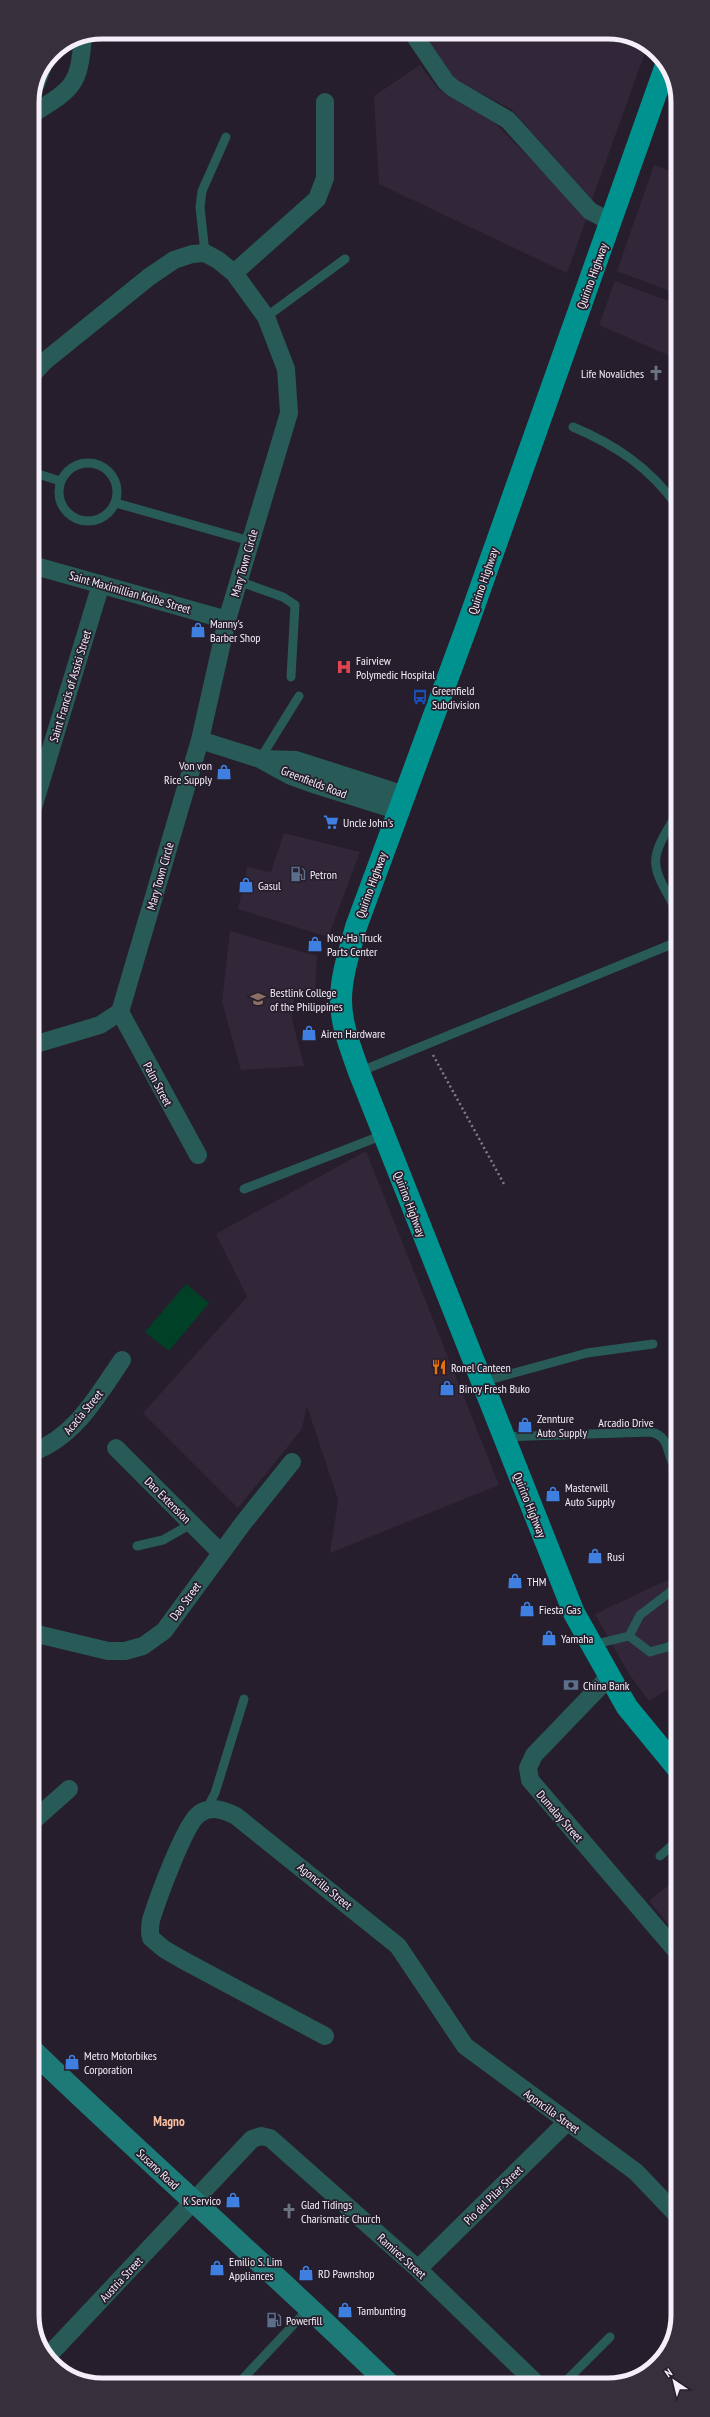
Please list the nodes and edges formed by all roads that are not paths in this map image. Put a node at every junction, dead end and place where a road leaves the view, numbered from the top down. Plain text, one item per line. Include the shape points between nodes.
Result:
1 (417, 39) edge
2 (82, 43) edge
3 (664, 72) edge
4 (325, 102) dead end
5 (39, 109) edge
6 (226, 137) dead end
7 (611, 222) junction
8 (206, 254) junction
9 (345, 259) dead end
10 (234, 272) junction
11 (266, 317) junction
12 (39, 367) edge
13 (573, 426) dead end
14 (39, 474) edge
15 (60, 481) junction
16 (671, 498) edge
17 (116, 503) junction
18 (250, 541) junction
19 (39, 567) edge
20 (238, 581) junction
21 (101, 584) junction
22 (227, 620) junction
23 (291, 677) dead end
24 (300, 696) dead end
25 (200, 740) junction
26 (260, 759) junction
27 (39, 788) edge
28 (402, 803) junction
29 (671, 823) edge
30 (671, 900) edge
31 (671, 944) edge
32 (120, 1012) junction
33 (39, 1043) edge
34 (359, 1072) junction
35 (383, 1134) junction
36 (198, 1155) dead end
37 (244, 1189) dead end
38 (653, 1344) dead end
39 (122, 1360) dead end
40 (481, 1382) junction
41 (502, 1437) junction
42 (116, 1448) dead end
43 (39, 1450) edge
44 (671, 1457) edge
45 (292, 1462) dead end
46 (192, 1524) junction
47 (137, 1546) dead end
48 (221, 1553) junction
49 (671, 1591) edge
50 (39, 1634) edge
51 (629, 1636) junction
52 (592, 1645) junction
53 (671, 1646) edge
54 (609, 1677) junction
55 (244, 1699) dead end
56 (671, 1760) edge
57 (69, 1789) dead end
58 (206, 1810) junction
59 (39, 1816) edge
60 (671, 1846) edge
61 (660, 1856) dead end
62 (671, 1945) edge
63 (325, 2036) dead end
64 (39, 2057) edge
65 (567, 2122) junction
66 (192, 2201) junction
67 (671, 2209) edge
68 (418, 2269) junction
69 (310, 2307) junction
70 (610, 2337) dead end
71 (52, 2352) edge
72 (243, 2378) edge
73 (383, 2378) edge
74 (531, 2378) edge
75 (569, 2378) edge

1 - 7 street via 446,82 508,120 590,211
2 - 5 street via 80,66 70,89
3 - 7 main road, Quirino Highway
4 - 10 street via 325,178 317,199
6 - 8 lane via 202,191 200,207
7 - 28 main road, Quirino Highway
8 - 10 street, Mary Town Circle
8 - 12 street via 192,254 174,260 149,277
9 - 11 lane
10 - 11 street, Mary Town Circle
11 - 18 street, Mary Town Circle via 286,369 290,413
13 - 16 lane via 620,449 638,463
14 - 15 lane
15 - 17 lane via 72,466 90,462 107,468 117,484
15 - 17 lane via 58,500 68,516 86,522 104,517
17 - 18 lane
18 - 20 street, Mary Town Circle
19 - 21 street, Saint Maximillian Kolbe Street
20 - 22 street, Mary Town Circle
20 - 23 lane via 283,597 294,605
21 - 22 street, Saint Maximillian Kolbe Street
21 - 27 street, Saint Francis of Assisi Street
22 - 25 street, Mary Town Circle
24 - 26 lane
25 - 26 street, Greenfields Road
25 - 32 street, Mary Town Circle
26 - 28 street, Greenfields Road via 291,776
28 - 34 main road, Quirino Highway via 356,927 344,974 341,1000 346,1036
29 - 30 lane via 658,844 654,865 657,876
31 - 34 lane
32 - 33 street via 100,1026
32 - 36 street, Palm Street
34 - 35 main road, Quirino Highway
35 - 37 lane
35 - 40 main road, Quirino Highway
38 - 40 lane via 587,1353
39 - 43 street, Acacia Street via 89,1408 64,1435
40 - 41 main road, Quirino Highway
41 - 44 lane, Arcadio Drive via 651,1432 660,1434 665,1439
41 - 52 main road, Quirino Highway via 574,1613
42 - 46 street, Dao Extension
45 - 48 street, Dao Street
46 - 47 lane via 163,1540
46 - 48 street, Dao Extension
48 - 50 street, Dao Street via 164,1630 143,1646 125,1651 108,1651
49 - 51 lane via 640,1615
51 - 52 lane
51 - 53 lane via 650,1652
52 - 54 main road, Quirino Highway
54 - 56 main road, Quirino Highway via 627,1707
54 - 62 street, Dumalay Street via 534,1755 528,1768 530,1780
55 - 58 lane via 215,1793
57 - 59 street
58 - 63 street via 190,1825 151,1920 151,1938 176,1956
58 - 65 street, Agoncilla Street via 226,1811 236,1816 398,1946 465,2046
60 - 61 lane
64 - 66 main road, Susano Road
65 - 67 street, Agoncilla Street via 636,2172
65 - 68 street, Pio del Pilar Street
66 - 68 street, Ramirez Street via 252,2139 261,2136 270,2138
66 - 69 main road, Susano Road
66 - 71 street, Austria Street
68 - 74 street, Ramirez Street
69 - 72 lane
69 - 73 main road, Susano Road
70 - 75 lane

